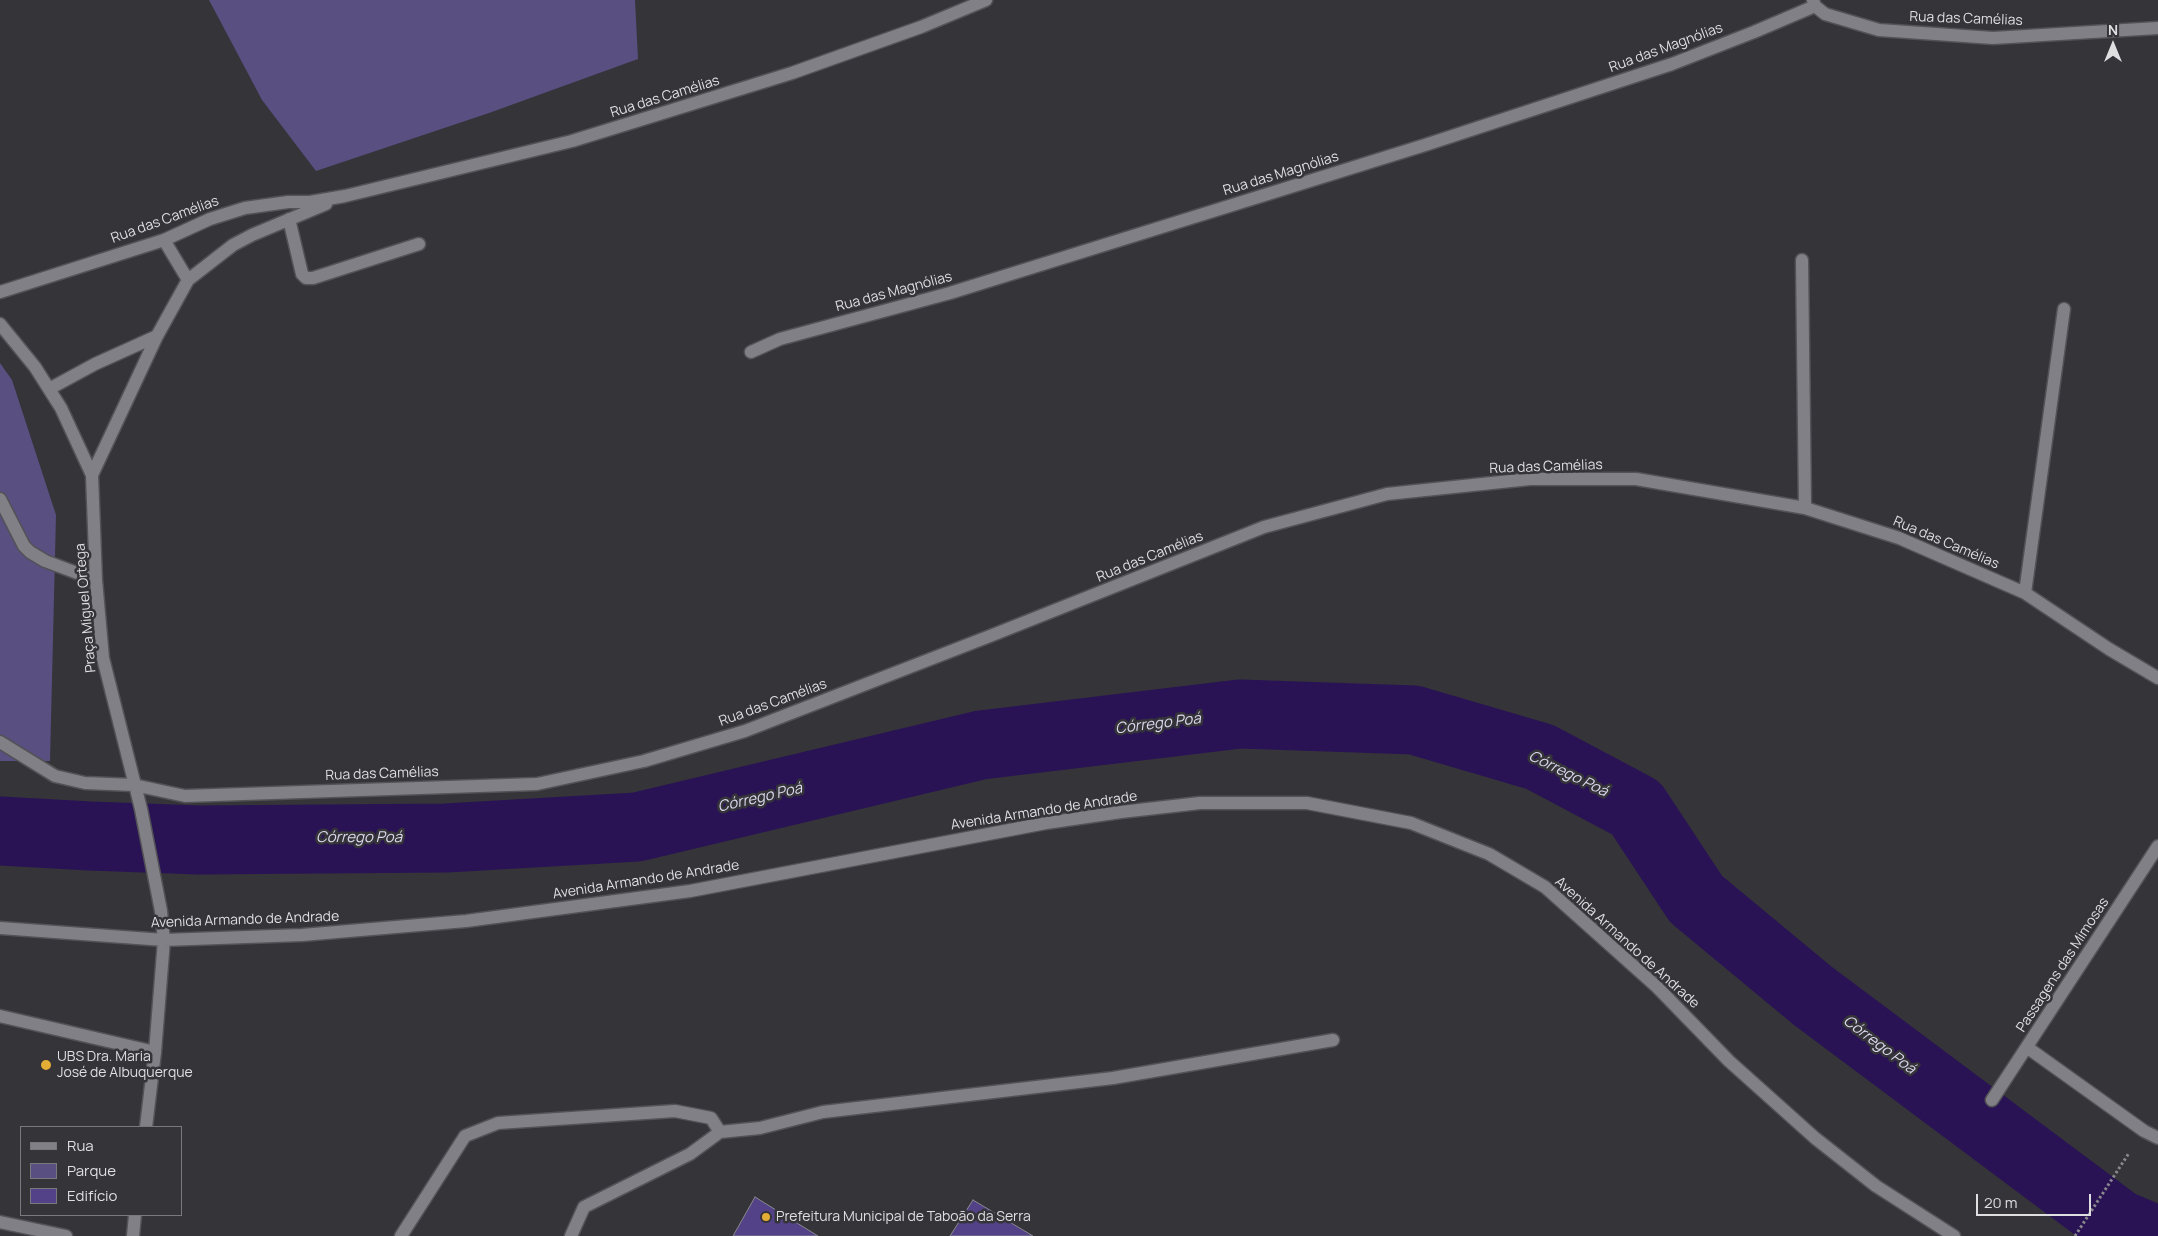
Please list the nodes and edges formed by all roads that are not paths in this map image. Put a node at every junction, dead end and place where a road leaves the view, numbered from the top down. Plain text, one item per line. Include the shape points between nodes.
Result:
1 (986, 0) edge
2 (1814, 3) edge
3 (2158, 28) edge
4 (345, 196) junction
5 (289, 220) junction
6 (164, 240) junction
7 (419, 244) dead end
8 (1802, 260) dead end
9 (188, 280) junction
10 (0, 292) edge
11 (2064, 309) dead end
12 (0, 324) edge
13 (157, 336) junction
14 (751, 352) dead end
15 (49, 389) junction
16 (92, 475) junction
17 (0, 499) edge
18 (1805, 508) junction
19 (96, 580) junction
20 (2025, 593) junction
21 (2158, 678) edge
22 (0, 742) edge
23 (134, 785) junction
24 (2158, 846) edge
25 (0, 928) edge
26 (164, 940) junction
27 (0, 1016) edge
28 (1333, 1040) dead end
29 (2028, 1048) junction
30 (154, 1052) junction
31 (1992, 1100) dead end
32 (146, 1126) edge
33 (720, 1132) junction
34 (2158, 1138) edge
35 (135, 1216) edge
36 (0, 1222) edge
37 (66, 1236) edge
38 (133, 1236) edge
39 (401, 1236) edge
40 (571, 1236) edge
41 (1954, 1236) edge

1 - 4 street, Rua das Camélias via 912,30 720,96 572,141
2 - 3 street, Rua das Camélias via 1825,14 1879,30 1993,38
2 - 14 street, Rua das Magnólias via 1754,32 1672,64 950,293 780,339
4 - 5 street, Rua das Camélias
4 - 6 street, Rua das Camélias via 245,208 210,219
5 - 7 street via 302,274 306,278
5 - 9 street, Rua das Camélias via 233,245
6 - 9 street
6 - 10 street, Rua das Camélias
8 - 18 street
9 - 13 street, Rua das Camélias
11 - 20 street
12 - 15 street, Praça Miguel Ortega
13 - 15 street via 94,364
13 - 16 street, Rua das Camélias
15 - 16 street, Praça Miguel Ortega
16 - 19 street, Praça Miguel Ortega
17 - 19 street via 30,552
18 - 20 street, Rua das Camélias via 1899,538
18 - 23 street, Rua das Camélias via 1636,479 1530,479 1387,494 1264,527 745,731 644,761 537,784 185,796
19 - 23 street, Praça Miguel Ortega via 103,658
20 - 21 street, Rua das Camélias
22 - 23 street, Rua das Camélias via 54,776 85,783
23 - 26 street, Praça Miguel Ortega via 161,911
24 - 29 street, Passagens das Mimosas
25 - 26 street, Avenida Armando de Andrade
26 - 30 street, Praça Miguel Ortega
26 - 41 street, Avenida Armando de Andrade via 302,935 466,921 690,891 1046,823 1121,812 1200,803 1307,803 1411,823 1489,854 1545,887 1658,987 1729,1060 1815,1138 1876,1186
27 - 30 street
28 - 33 street via 1113,1078 823,1112 760,1128
29 - 31 street, Passagens das Mimosas
29 - 34 street
30 - 32 street, Praça Miguel Ortega
33 - 39 street via 711,1118 675,1111 498,1123 465,1136
33 - 40 street via 690,1154 584,1207
35 - 38 street
36 - 37 street

